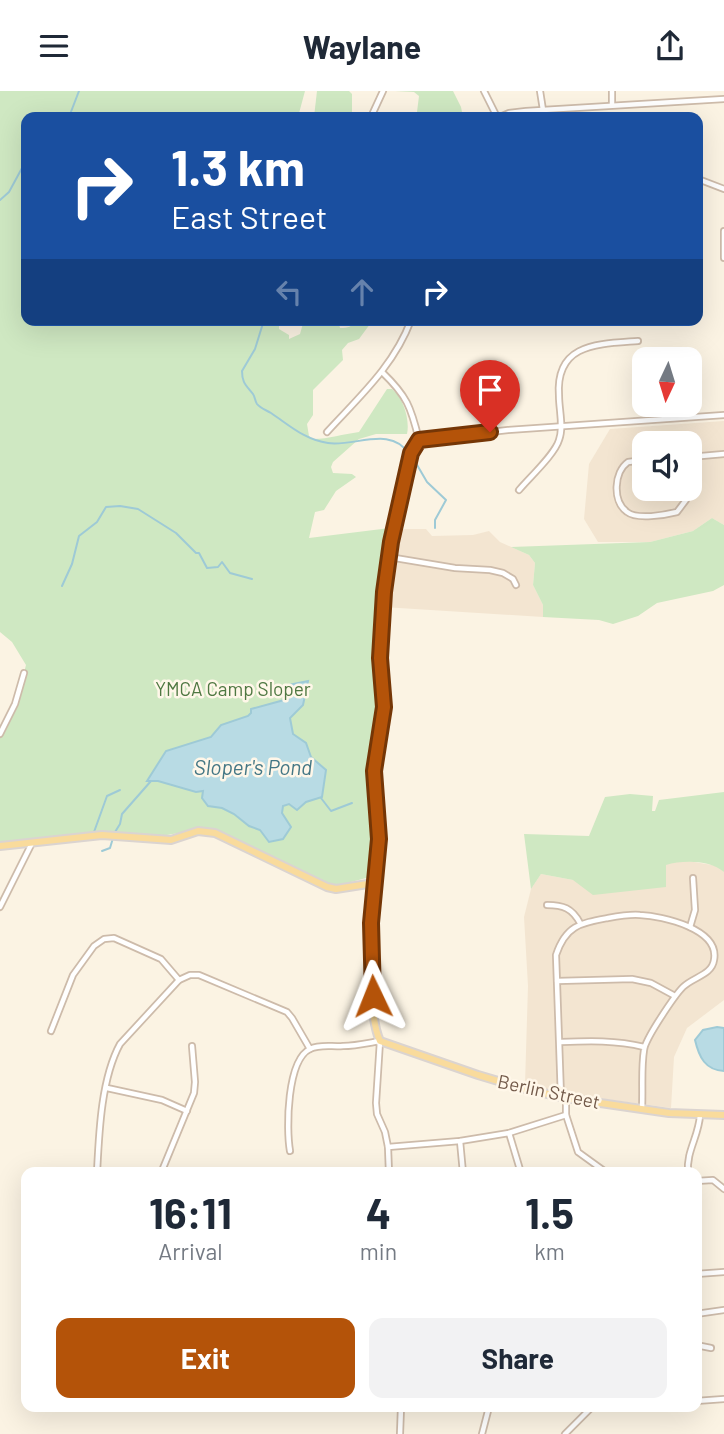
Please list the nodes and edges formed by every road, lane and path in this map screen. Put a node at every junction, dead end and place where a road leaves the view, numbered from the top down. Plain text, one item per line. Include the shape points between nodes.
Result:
1 (383, 91) edge
2 (484, 91) edge
3 (540, 91) edge
4 (612, 91) edge
5 (671, 91) edge
6 (724, 99) edge
7 (672, 101) junction
8 (612, 105) junction
9 (543, 110) junction
10 (373, 112) edge
11 (496, 112) edge
12 (520, 112) edge
13 (703, 181) edge
14 (724, 189) edge
15 (724, 231) edge
16 (724, 246) edge
17 (724, 258) edge
18 (409, 326) edge
19 (638, 341) dead end
20 (382, 372) junction
21 (724, 415) edge
22 (561, 426) junction
23 (327, 432) dead end
24 (419, 440) junction
25 (724, 454) edge
26 (702, 456) edge
27 (632, 462) edge
28 (519, 490) dead end
29 (685, 501) edge
30 (388, 557) junction
31 (516, 585) dead end
32 (24, 673) dead end
33 (0, 734) edge
34 (32, 843) junction
35 (0, 846) edge
36 (693, 878) dead end
37 (374, 883) junction
38 (547, 905) dead end
39 (0, 907) edge
40 (580, 923) junction
41 (690, 927) junction
42 (179, 981) junction
43 (557, 981) junction
44 (675, 996) junction
45 (51, 1031) dead end
46 (380, 1041) junction
47 (560, 1042) junction
48 (192, 1046) dead end
49 (644, 1047) junction
50 (310, 1049) junction
51 (107, 1088) junction
52 (564, 1098) junction
53 (642, 1108) junction
54 (187, 1111) junction
55 (566, 1115) junction
56 (701, 1115) junction
57 (724, 1115) edge
58 (509, 1133) junction
59 (460, 1142) junction
60 (388, 1147) junction
61 (290, 1151) dead end
62 (97, 1167) edge
63 (164, 1167) edge
64 (389, 1167) edge
65 (462, 1167) edge
66 (519, 1167) edge
67 (599, 1167) edge
68 (688, 1167) edge
69 (702, 1181) edge
70 (724, 1189) edge
71 (724, 1272) edge
72 (702, 1274) edge
73 (724, 1310) edge
74 (702, 1313) edge
75 (702, 1346) edge
76 (711, 1348) dead end
77 (724, 1399) edge
78 (702, 1401) edge
79 (401, 1412) edge
80 (488, 1412) edge
81 (587, 1412) edge
82 (400, 1434) edge
83 (482, 1434) edge
84 (565, 1434) edge

1 - 10 street
2 - 11 street
3 - 9 street
4 - 8 street
5 - 7 street
6 - 7 street
7 - 8 street
8 - 9 street
9 - 12 street
13 - 14 street
15 - 16 street
16 - 17 street
18 - 20 street
19 - 22 street via 598,344 572,355 559,379
20 - 23 street
20 - 24 street via 401,391
21 - 22 street
22 - 24 street
22 - 28 street via 558,444
24 - 30 street via 411,453
25 - 26 street
27 - 29 street via 618,473 617,484 620,504 628,513 677,512
30 - 31 street via 490,570 503,573
30 - 37 street via 380,658 384,707 374,771 379,839
32 - 33 street
34 - 35 main road
34 - 37 main road via 102,835 171,840 198,831 215,833 327,887
34 - 39 street
36 - 41 street via 695,909
37 - 46 main road via 374,1021
38 - 40 street via 562,905 575,913
40 - 41 street via 642,915
40 - 43 street via 560,944
41 - 44 street via 705,934 714,947 715,962
42 - 45 street via 161,959 114,938 104,939 74,975
42 - 50 street via 199,975 287,1012
42 - 51 street via 120,1044
43 - 44 street via 632,979
43 - 47 street
44 - 49 street
46 - 50 street
46 - 52 main road, Berlin Street
46 - 60 street via 376,1114
47 - 49 street via 621,1041
47 - 52 street
48 - 54 street via 195,1082
49 - 53 street
50 - 61 street via 293,1076
51 - 54 street via 162,1100
51 - 62 street via 100,1116
52 - 53 main road, Berlin Street
52 - 55 street
53 - 56 main road, Berlin Street
54 - 63 street
55 - 58 street
55 - 67 street via 578,1152
56 - 57 main road, Berlin Street
56 - 68 street
58 - 59 street
58 - 66 street
59 - 60 street
59 - 65 street
60 - 64 street
69 - 70 street via 713,1180
71 - 72 street
73 - 74 street
75 - 76 street
77 - 78 street
79 - 82 street
80 - 83 street
81 - 84 street

